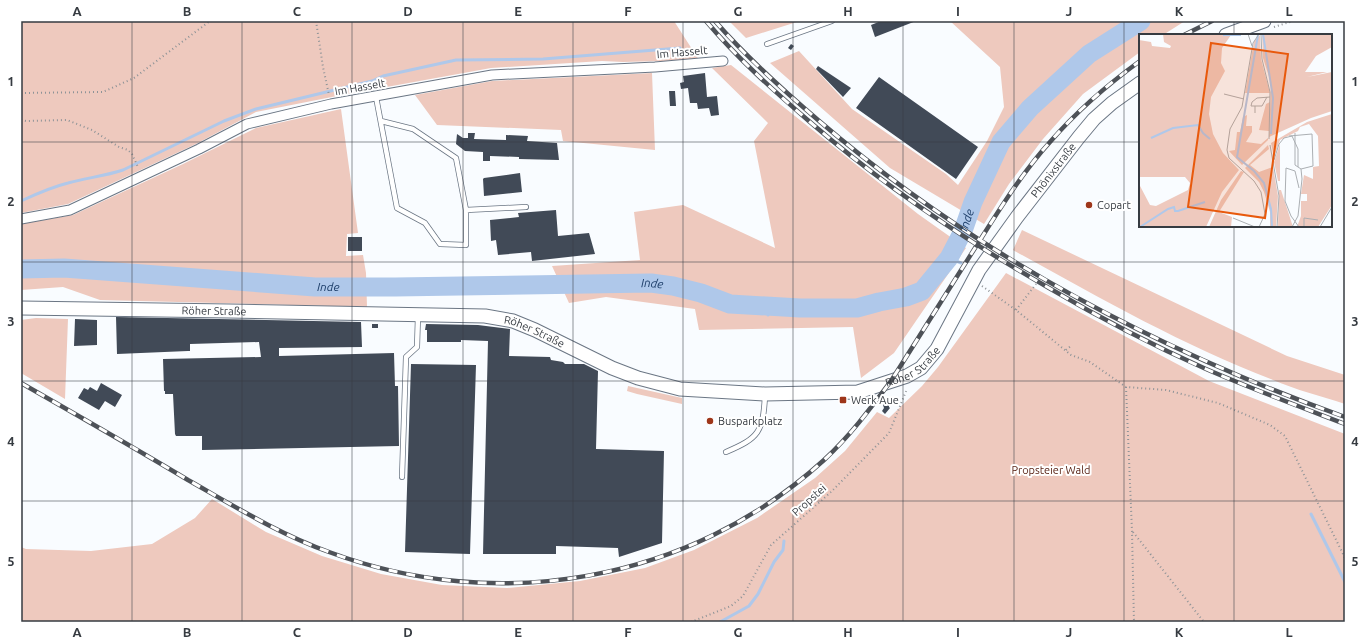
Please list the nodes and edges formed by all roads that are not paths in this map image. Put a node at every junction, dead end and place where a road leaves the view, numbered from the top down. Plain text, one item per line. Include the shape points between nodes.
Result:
1 (832, 21) edge
2 (1264, 21) edge
3 (1229, 34) edge
4 (767, 44) dead end
5 (723, 61) dead end
6 (1139, 84) edge
7 (376, 97) junction
8 (380, 121) junction
9 (526, 208) dead end
10 (466, 210) junction
11 (21, 219) edge
12 (975, 276) joint
13 (21, 308) edge
14 (418, 314) junction
15 (765, 394) junction
16 (726, 452) dead end
17 (402, 477) dead end

1 - 4 lane
2 - 3 main road
5 - 7 street, Im Hasselt via 492,75
6 - 12 main road, Phönixstraße via 1094,119 1017,217
7 - 8 lane
7 - 11 street, Im Hasselt via 331,104 247,124 70,210
8 - 10 lane via 413,129 456,158
8 - 10 lane via 397,208 425,224 440,244 466,245
9 - 10 lane
12 - 15 main road, Röher Straße via 937,348 921,368 907,376 858,392
13 - 14 main road, Röher Straße
14 - 15 main road, Röher Straße via 498,317 535,330 612,368 655,383 680,389
14 - 17 lane via 417,347 406,357
15 - 16 lane via 763,421 758,433 751,440

